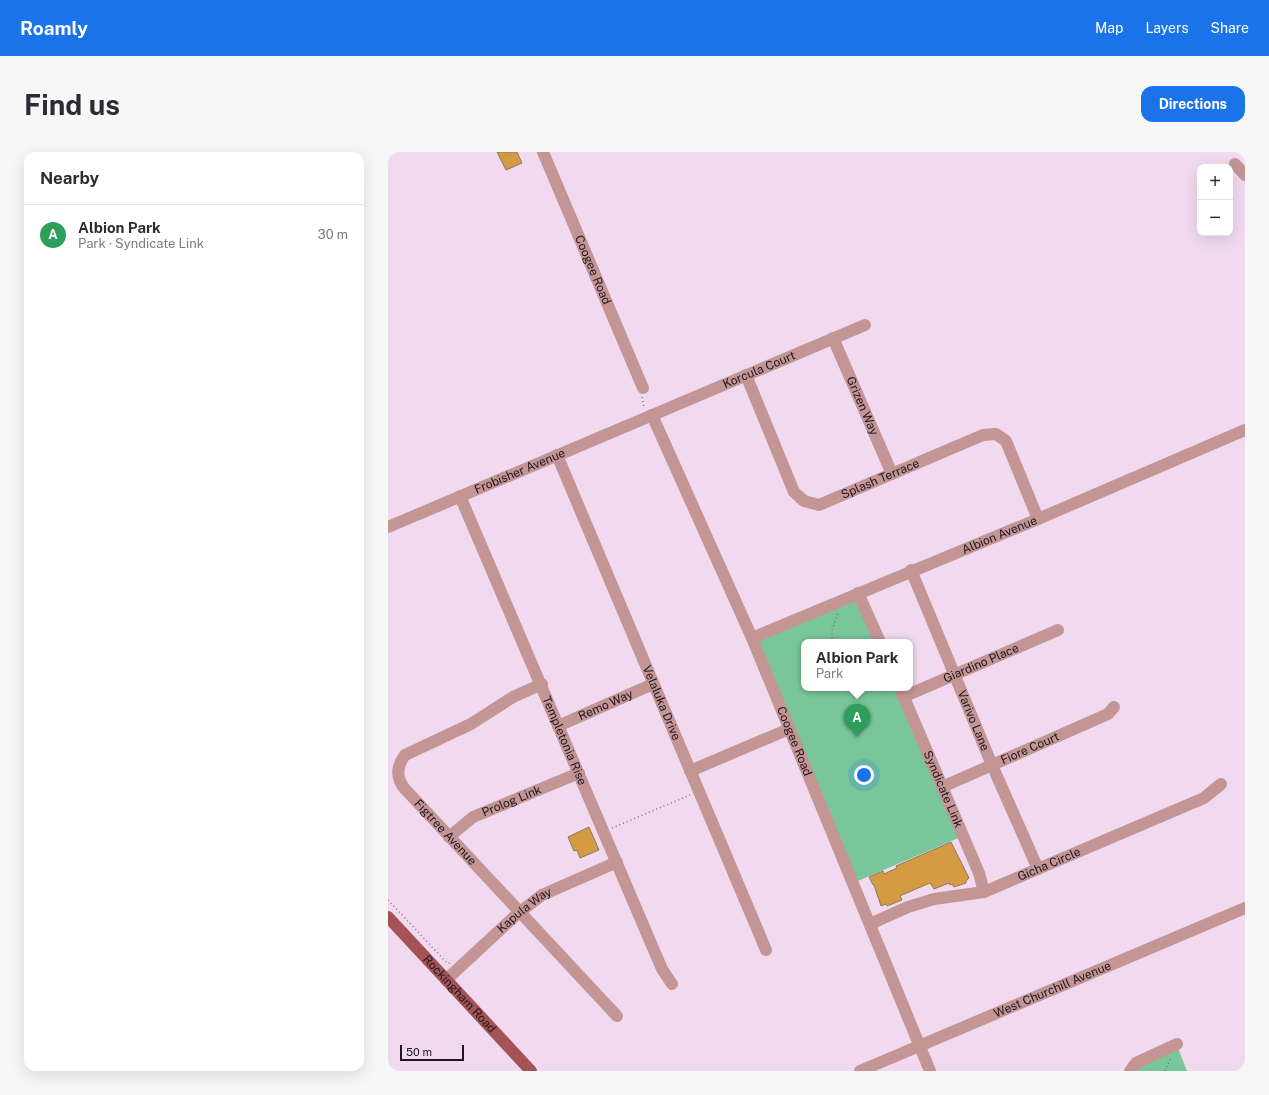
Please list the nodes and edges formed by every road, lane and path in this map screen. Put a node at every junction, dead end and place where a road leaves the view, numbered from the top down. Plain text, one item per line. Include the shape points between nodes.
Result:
1 (543, 152) edge
2 (1235, 164) dead end
3 (1245, 175) edge
4 (865, 325) dead end
5 (833, 338) junction
6 (746, 375) junction
7 (643, 388) joint
8 (650, 416) junction
9 (1245, 430) edge
10 (557, 455) junction
11 (892, 474) junction
12 (460, 496) junction
13 (1038, 519) junction
14 (388, 527) edge
15 (912, 570) junction
16 (858, 593) junction
17 (840, 610) dead end
18 (1058, 630) dead end
19 (752, 638) junction
20 (832, 639) edge
21 (879, 639) edge
22 (954, 675) junction
23 (542, 684) junction
24 (654, 684) junction
25 (913, 688) edge
26 (901, 692) edge
27 (1114, 707) dead end
28 (558, 726) junction
29 (789, 729) junction
30 (992, 765) junction
31 (690, 770) junction
32 (579, 772) junction
33 (1221, 784) dead end
34 (942, 787) junction
35 (699, 791) junction
36 (604, 832) junction
37 (449, 837) junction
38 (616, 862) junction
39 (1038, 869) junction
40 (984, 892) junction
41 (388, 900) edge
42 (1245, 908) edge
43 (520, 912) junction
44 (388, 918) edge
45 (870, 924) junction
46 (766, 950) dead end
47 (454, 962) dead end
48 (446, 980) junction
49 (672, 984) dead end
50 (617, 1016) dead end
51 (1177, 1044) dead end
52 (920, 1045) junction
53 (531, 1071) edge
54 (860, 1071) edge
55 (930, 1071) edge
56 (1130, 1071) edge

1 - 7 street, Coogee Road
2 - 3 street
4 - 5 street, Korcula Court
5 - 6 street, Korcula Court
5 - 11 street, Grizen Way
6 - 8 street, Korcula Court
6 - 11 street, Splash Terrace via 794,492 804,501 819,505
7 - 8 path via 642,401
8 - 10 street, Frobisher Avenue
8 - 19 street, Coogee Road
9 - 13 street, Albion Avenue
10 - 12 street, Frobisher Avenue
10 - 24 street, Velaluka Drive
11 - 13 street, Splash Terrace via 983,435 996,434 1006,441
12 - 14 street, Frobisher Avenue
12 - 23 street, Templetonia Rise
13 - 15 street, Albion Avenue
15 - 16 street, Albion Avenue
15 - 22 street, Varivo Lane
16 - 19 street, Albion Avenue
16 - 21 street
17 - 20 path via 832,630
18 - 22 street, Giardino Place
19 - 29 street, Coogee Road
22 - 25 street, Giardino Place
22 - 30 street, Varivo Lane
23 - 28 street, Templetonia Rise
23 - 37 street, Figtree Avenue via 513,697 471,724 411,752 402,760 398,772 402,786
24 - 28 street, Remo Way
24 - 31 street, Velaluka Drive
26 - 34 street, Syndicate Link
27 - 30 street, Fiore Court via 1108,714
28 - 32 street, Templetonia Rise
29 - 31 street
29 - 45 street, Coogee Road
30 - 34 street, Fiore Court
30 - 39 street, Varivo Lane
31 - 35 street, Velaluka Drive
32 - 36 street, Templetonia Rise
32 - 37 street, Prolog Link via 474,817
33 - 39 street, Gicha Circle via 1204,798
34 - 40 street, Syndicate Link via 979,873
35 - 36 path
35 - 46 street, Velaluka Drive
36 - 38 street, Templetonia Rise
37 - 43 street, Figtree Avenue
38 - 43 street, Kapula Way via 549,890
38 - 49 street, Templetonia Rise via 662,969
39 - 40 street, Gicha Circle
40 - 45 street, Gicha Circle via 934,899 908,907
41 - 47 path via 447,963
42 - 52 street, West Churchill Avenue
43 - 48 street, Kapula Way
43 - 50 street, Figtree Avenue
44 - 48 main road, Rockingham Road
45 - 52 street, Coogee Road
48 - 53 main road, Rockingham Road
51 - 56 street via 1136,1063
52 - 54 street, West Churchill Avenue
52 - 55 street, Coogee Road

